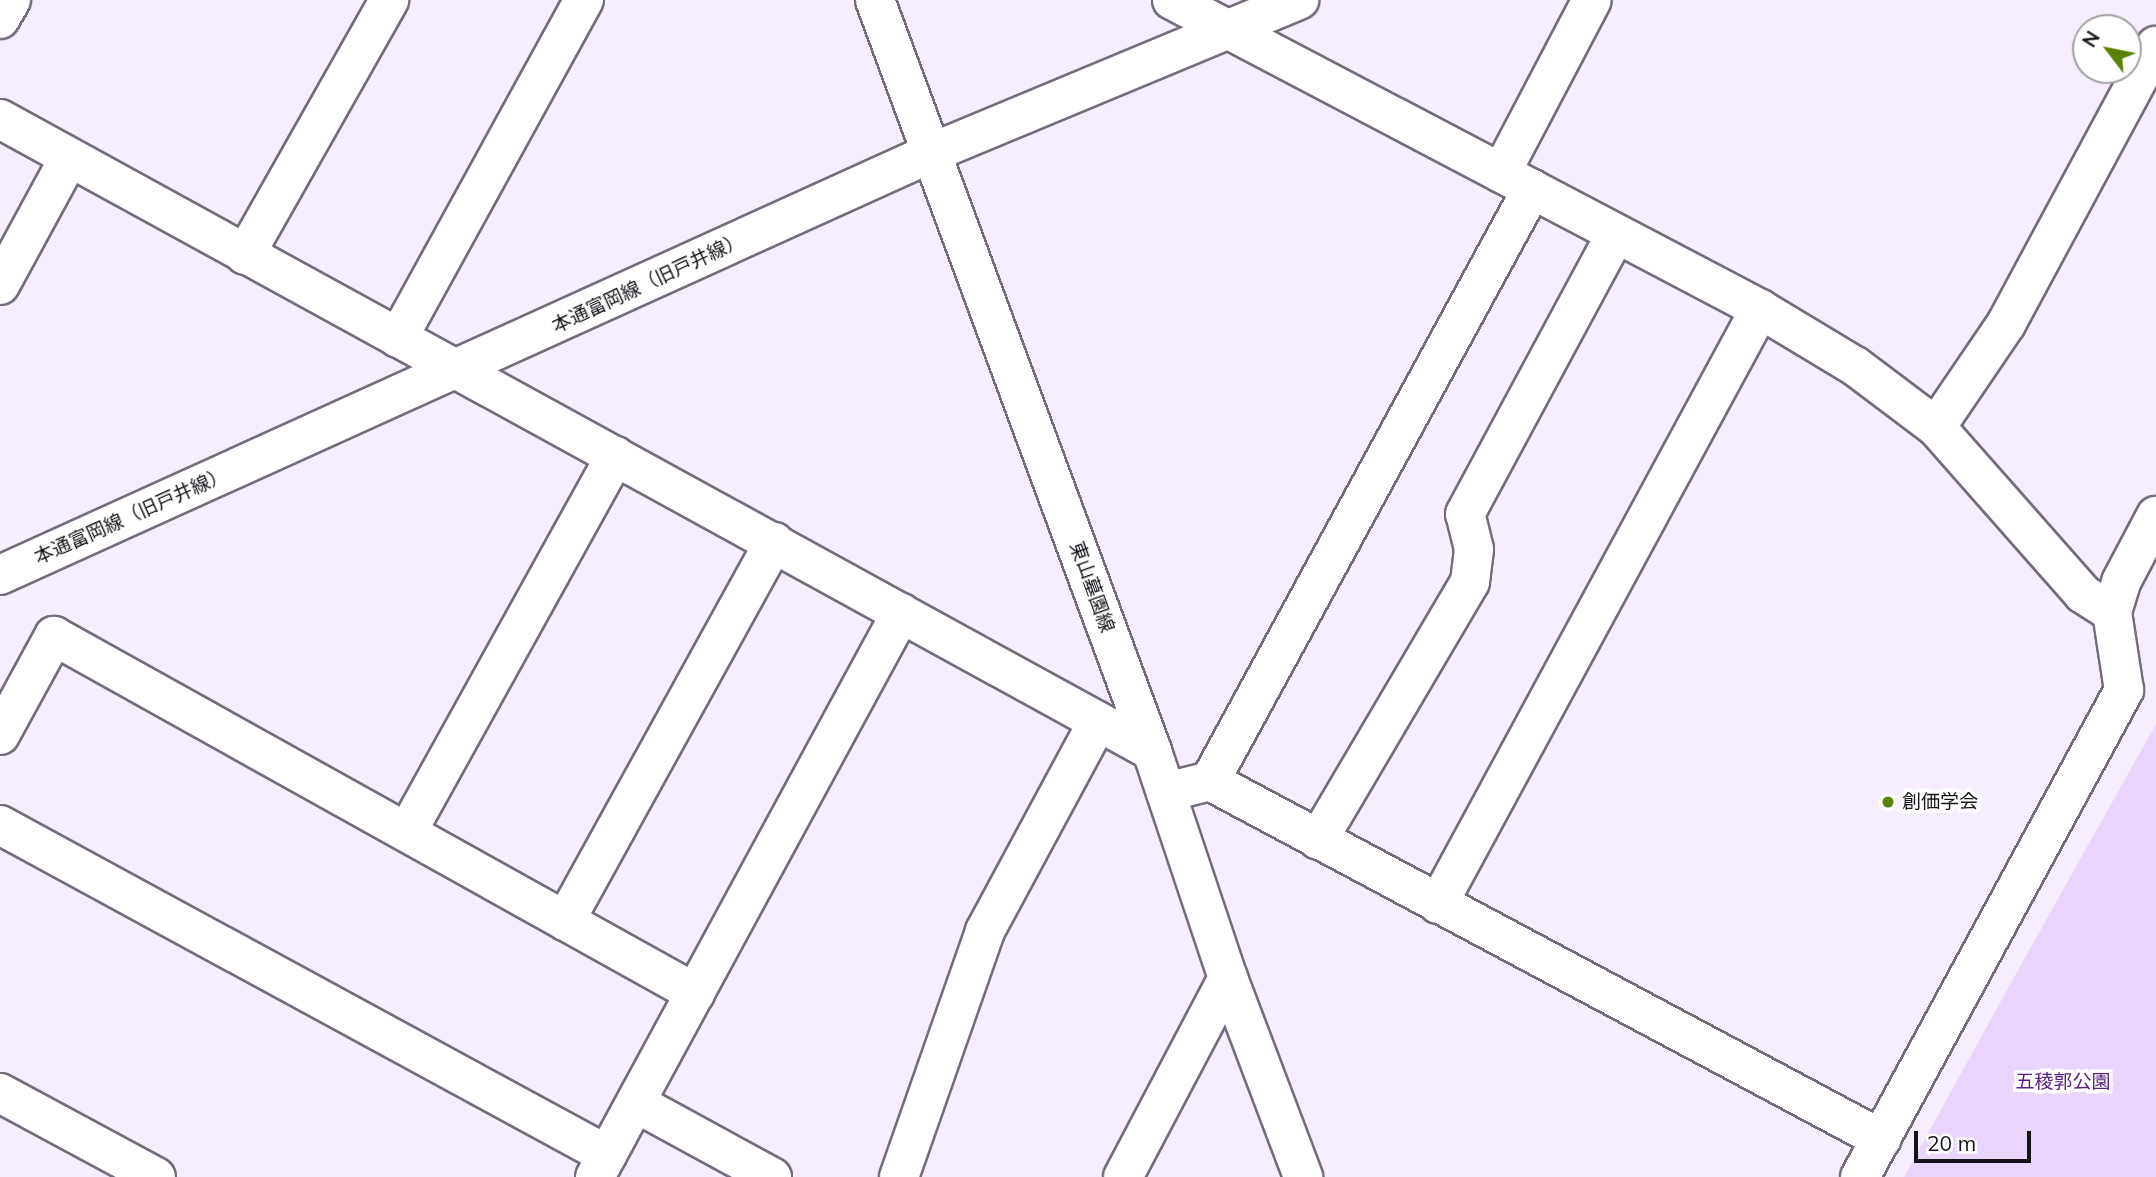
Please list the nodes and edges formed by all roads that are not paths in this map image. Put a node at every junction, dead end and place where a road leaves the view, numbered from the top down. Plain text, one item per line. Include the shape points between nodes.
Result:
1 (11, 0) edge
2 (388, 0) edge
3 (584, 0) edge
4 (875, 0) edge
5 (1172, 0) edge
6 (1299, 0) edge
7 (1592, 0) edge
8 (1242, 15) edge
9 (0, 19) edge
10 (2156, 46) edge
11 (0, 119) edge
12 (931, 153) junction
13 (69, 158) junction
14 (1516, 181) junction
15 (1616, 234) junction
16 (245, 255) junction
17 (0, 285) edge
18 (1760, 309) junction
19 (398, 338) junction
20 (458, 371) junction
21 (1936, 427) junction
22 (615, 456) junction
23 (2156, 516) edge
24 (774, 542) junction
25 (0, 575) edge
26 (2112, 612) junction
27 (901, 613) junction
28 (1098, 721) junction
29 (0, 734) edge
30 (1152, 751) junction
31 (1210, 781) junction
32 (1166, 792) junction
33 (0, 825) edge
34 (407, 832) junction
35 (1318, 840) junction
36 (1438, 904) junction
37 (565, 921) junction
38 (1228, 978) junction
39 (695, 993) junction
40 (0, 1093) edge
41 (636, 1103) junction
42 (1881, 1139) junction
43 (601, 1166) edge
44 (156, 1177) edge
45 (772, 1177) edge
46 (900, 1177) edge
47 (1123, 1177) edge
48 (1303, 1177) edge
49 (1860, 1177) edge

1 - 9 street
2 - 16 street
3 - 19 street
4 - 12 street, 東山墓園線
5 - 8 street
6 - 8 street, 本通富岡線（旧戸井線）
7 - 14 street
8 - 12 street, 本通富岡線（旧戸井線）
8 - 14 street
10 - 21 street via 2006,324
11 - 13 street
12 - 20 street, 本通富岡線（旧戸井線）
12 - 30 street, 東山墓園線
13 - 16 street
13 - 17 street
14 - 15 street
14 - 31 street
15 - 18 street
15 - 35 street via 1465,514 1474,549 1470,582
16 - 19 street
18 - 21 street via 1855,366
18 - 36 street
19 - 20 street
20 - 22 street
20 - 25 street, 本通富岡線（旧戸井線）
21 - 26 street via 2083,594
22 - 24 street
22 - 34 street
23 - 26 street via 2121,582
24 - 27 street
24 - 37 street
26 - 42 street via 2124,690
27 - 28 street
27 - 39 street
28 - 30 street
28 - 46 street via 985,931
29 - 34 street via 54,636
30 - 32 street, 東山墓園線
31 - 32 street
31 - 35 street
32 - 38 street, 東山墓園線
33 - 43 street
34 - 37 street
35 - 36 street
36 - 42 street
37 - 39 street
38 - 47 street
38 - 48 street, 東山墓園線
39 - 41 street
40 - 44 street
41 - 43 street
41 - 45 street
42 - 49 street

